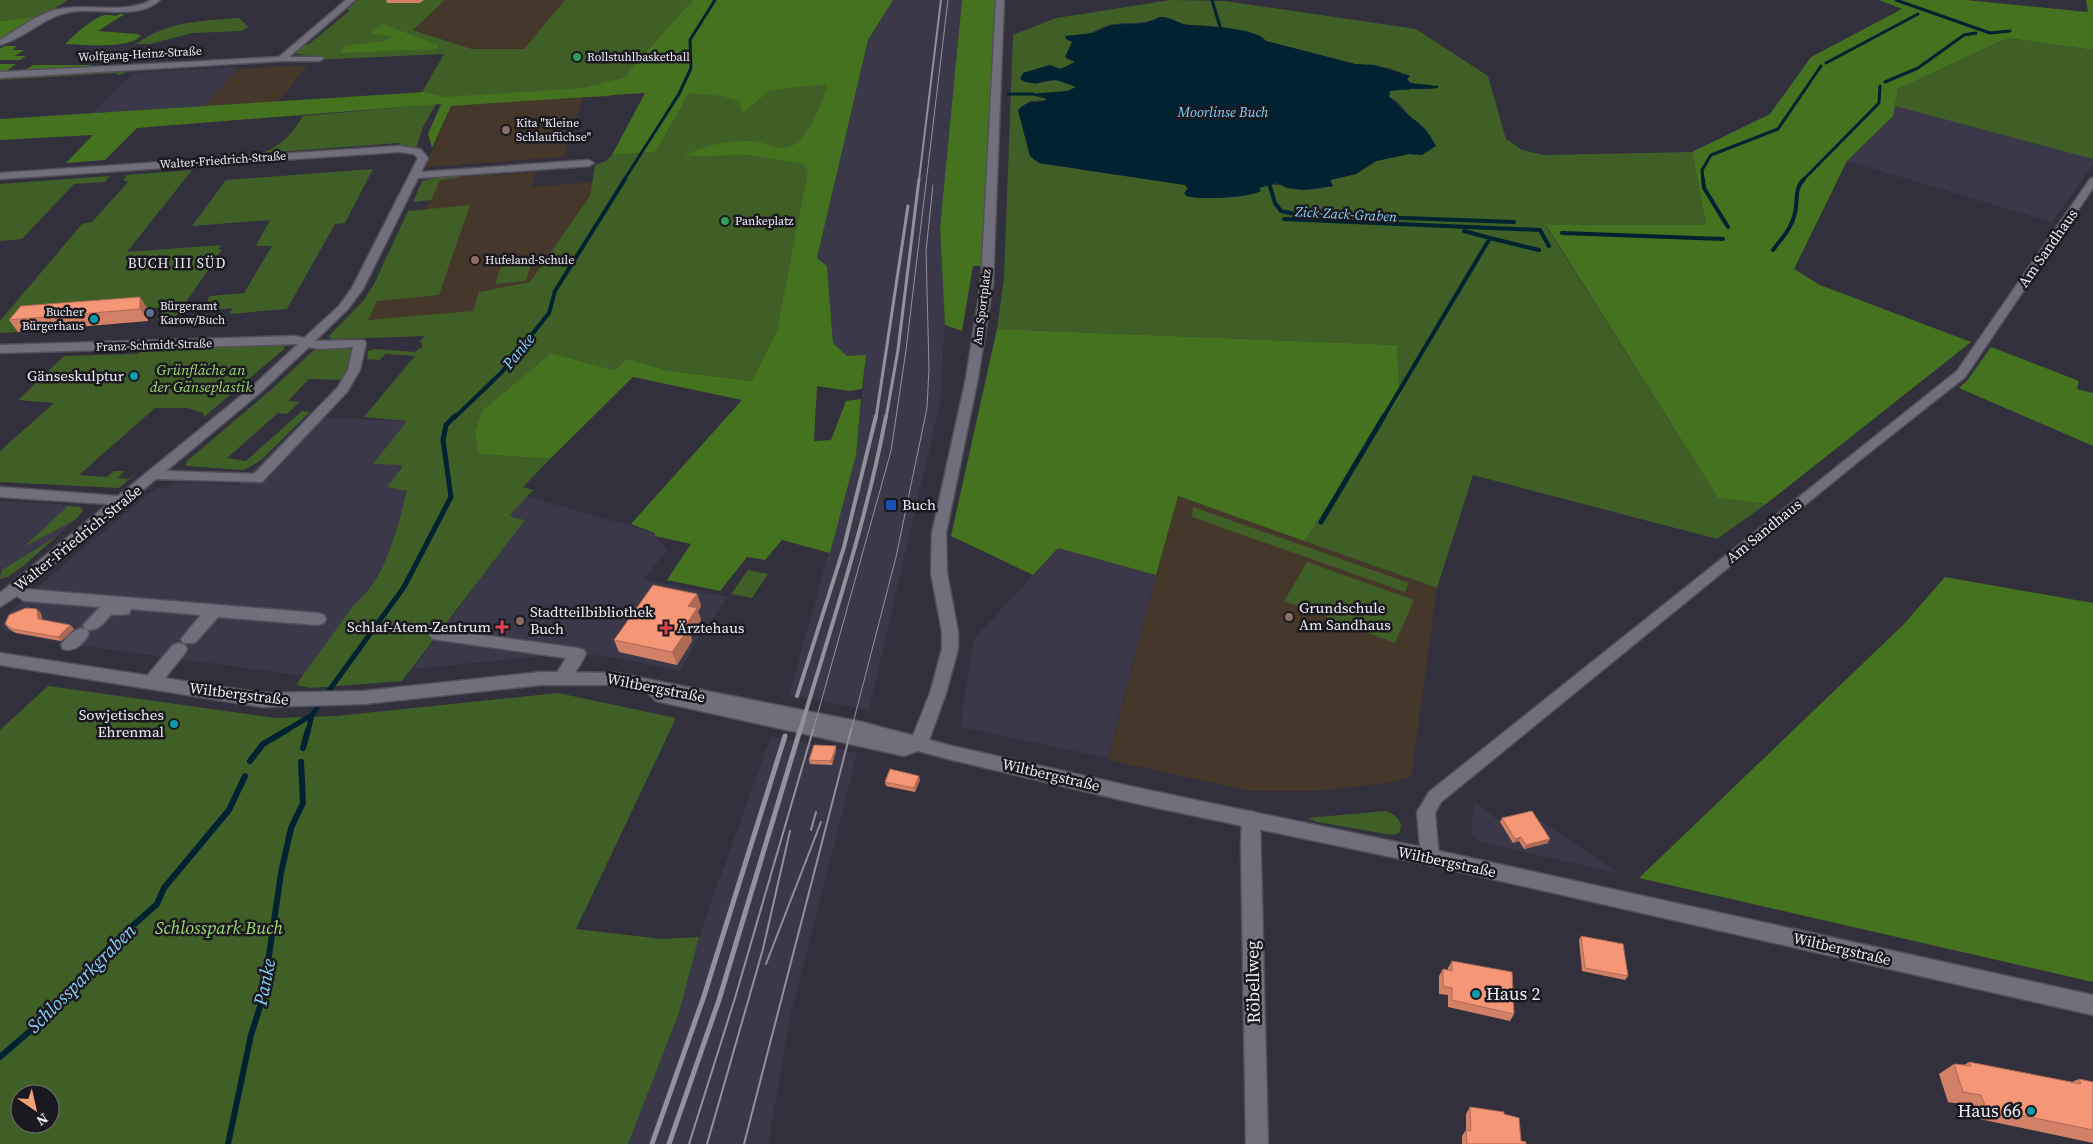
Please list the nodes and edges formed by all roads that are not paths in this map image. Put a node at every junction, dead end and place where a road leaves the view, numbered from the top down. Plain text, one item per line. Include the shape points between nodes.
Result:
1 (156, 0) edge
2 (351, 0) edge
3 (1000, 0) edge
4 (0, 43) edge
5 (281, 59) junction
6 (319, 59) dead end
7 (0, 75) edge
8 (589, 162) dead end
9 (416, 175) junction
10 (0, 176) edge
11 (2093, 181) edge
12 (308, 342) junction
13 (0, 349) edge
14 (154, 474) junction
15 (0, 492) edge
16 (124, 501) junction
17 (24, 595) dead end
18 (0, 601) edge
19 (134, 604) junction
20 (215, 610) junction
21 (318, 619) dead end
22 (80, 635) dead end
23 (438, 635) dead end
24 (0, 659) edge
25 (563, 676) junction
26 (152, 682) junction
27 (919, 744) junction
28 (1251, 819) junction
29 (1430, 857) junction
30 (2093, 1005) edge
31 (1257, 1144) edge

1 - 4 street via 143,8 56,12
2 - 5 street
3 - 27 street, Am Sportplatz via 987,284 972,378 939,533 938,573 950,632 947,664
5 - 6 street, Wolfgang-Heinz-Straße
5 - 7 street, Wolfgang-Heinz-Straße
8 - 9 street
9 - 10 street, Walter-Friedrich-Straße via 422,155 414,150 399,149
9 - 12 street, Walter-Friedrich-Straße via 357,289 343,308
11 - 29 street, Am Sandhaus via 1961,374 1860,452 1435,797 1426,812
12 - 13 street, Franz-Schmidt-Straße
12 - 14 street, Walter-Friedrich-Straße
12 - 14 street, Walter-Friedrich-Straße via 319,345 360,343 354,370 343,389 257,478
14 - 16 street, Walter-Friedrich-Straße
15 - 16 street
16 - 18 street, Walter-Friedrich-Straße
17 - 19 street
19 - 20 street
19 - 22 street via 128,611 107,609
20 - 21 street
20 - 26 street
23 - 25 street via 578,654
24 - 26 street, Wiltbergstraße
25 - 26 street, Wiltbergstraße via 306,701 263,700
25 - 27 street, Wiltbergstraße via 617,679 648,685 662,696 904,749
27 - 28 street, Wiltbergstraße
28 - 29 street, Wiltbergstraße
28 - 31 street, Röbellweg
29 - 30 street, Wiltbergstraße

